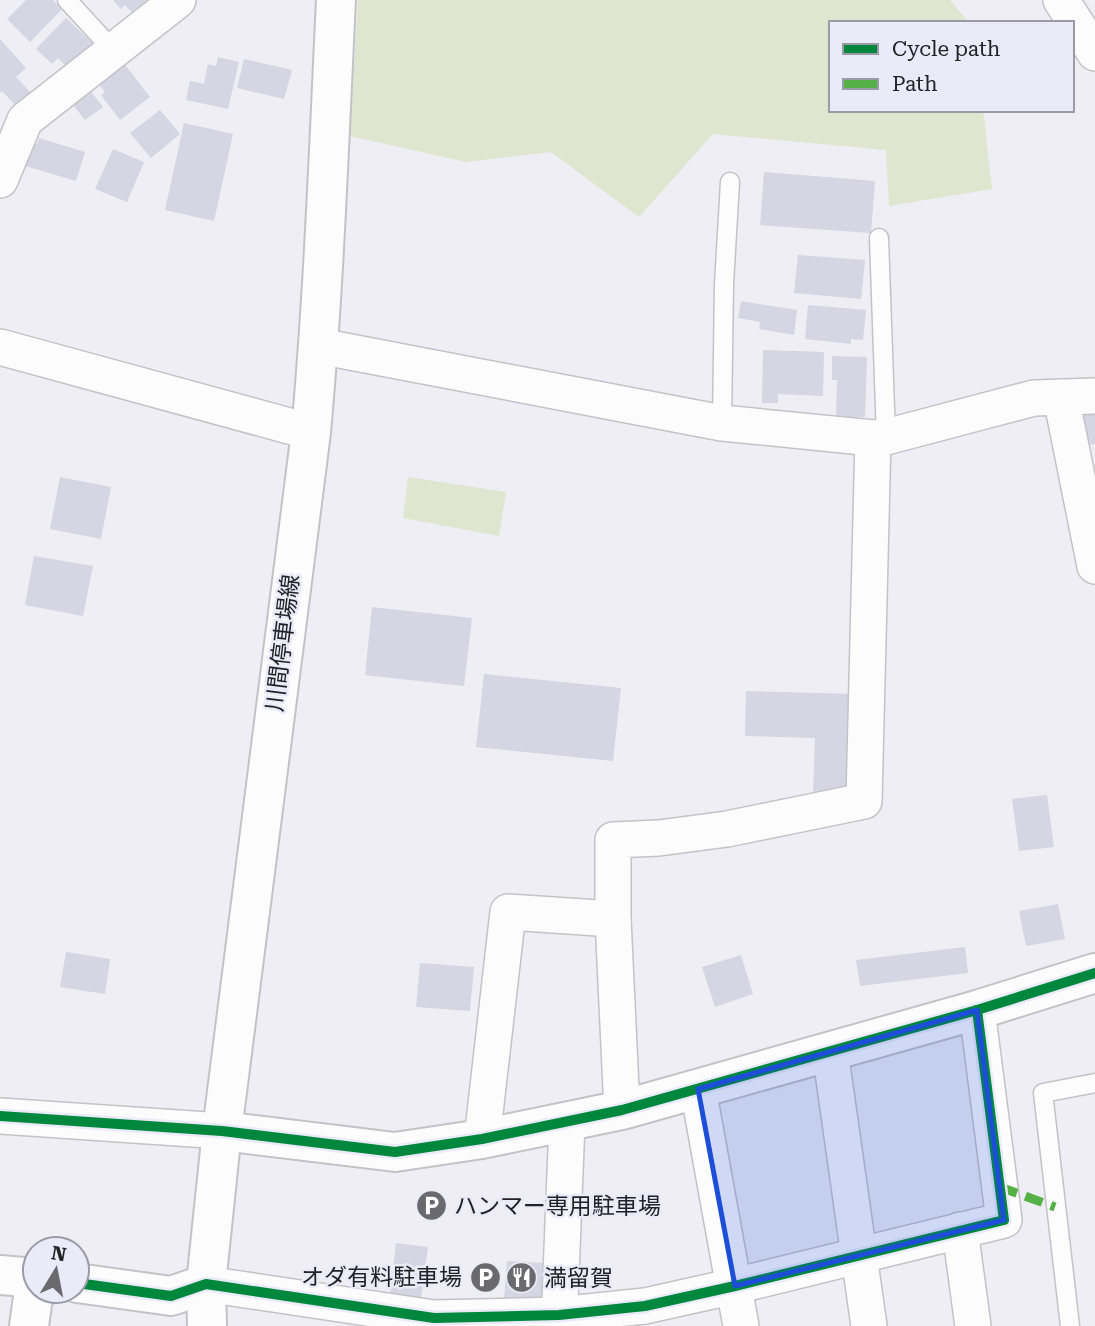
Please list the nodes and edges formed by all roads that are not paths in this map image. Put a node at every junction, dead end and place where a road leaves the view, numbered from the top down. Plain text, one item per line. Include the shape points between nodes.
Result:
1 (67, 0) edge
2 (178, 0) edge
3 (336, 0) edge
4 (1061, 0) edge
5 (114, 51) junction
6 (1095, 53) edge
7 (0, 180) edge
8 (730, 182) dead end
9 (879, 239) dead end
10 (319, 346) junction
11 (0, 347) edge
12 (1078, 397) edge
13 (722, 423) junction
14 (311, 432) junction
15 (879, 438) junction
16 (1095, 566) edge
17 (613, 919) junction
18 (1095, 973) edge
19 (977, 1010) junction
20 (830, 1051) junction
21 (1095, 1083) edge
22 (698, 1089) junction
23 (622, 1111) junction
24 (0, 1116) edge
25 (567, 1122) junction
26 (222, 1131) junction
27 (482, 1139) junction
28 (960, 1230) junction
29 (859, 1254) junction
30 (0, 1275) edge
31 (21, 1277) edge
32 (206, 1283) junction
33 (91, 1285) edge
34 (734, 1286) junction
35 (170, 1296) junction
36 (32, 1305) edge
37 (559, 1321) edge
38 (207, 1324) edge
39 (29, 1326) edge
40 (741, 1326) edge
41 (869, 1326) edge
42 (973, 1326) edge
43 (1070, 1326) edge

1 - 5 lane
2 - 5 street
3 - 10 main road, 川間停車場線
4 - 6 street
5 - 7 street via 25,120
8 - 13 lane
9 - 15 lane
10 - 13 street
10 - 14 main road, 川間停車場線
11 - 14 street
12 - 15 street via 1034,398
12 - 16 street
13 - 15 street
14 - 26 main road, 川間停車場線
15 - 17 street via 864,801 727,829 613,839
17 - 23 street
17 - 27 street via 509,912
18 - 19 main road
19 - 20 main road
19 - 28 street via 1004,1220
20 - 22 main road
20 - 29 street
21 - 43 lane via 1043,1093
22 - 23 main road
22 - 34 street
23 - 25 main road
24 - 26 street
25 - 27 main road
25 - 37 street
26 - 27 main road via 395,1152
26 - 32 main road, 川間停車場線
28 - 29 street
28 - 42 street
29 - 34 street
29 - 41 street
30 - 31 main road
32 - 35 main road
32 - 37 street via 434,1318
32 - 38 main road, 川間停車場線
33 - 35 main road
34 - 37 street
34 - 40 street
35 - 38 main road
36 - 39 main road

